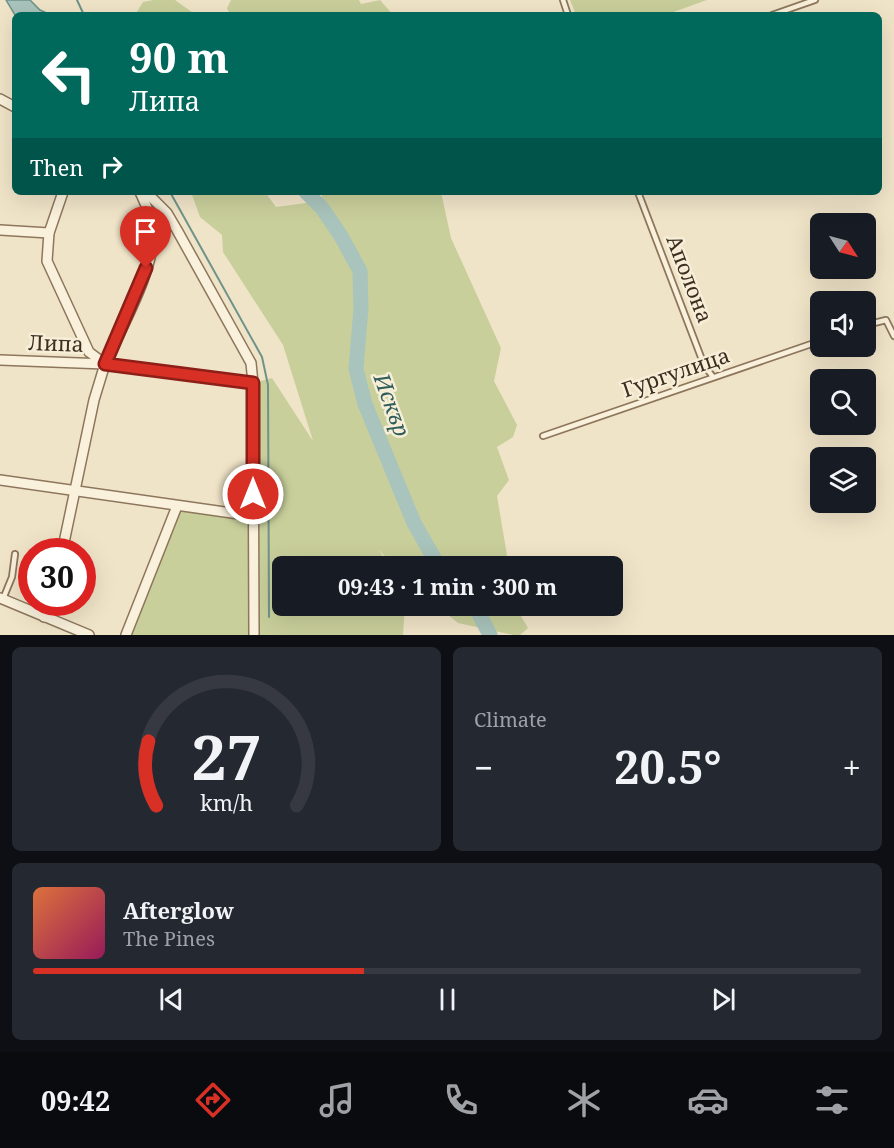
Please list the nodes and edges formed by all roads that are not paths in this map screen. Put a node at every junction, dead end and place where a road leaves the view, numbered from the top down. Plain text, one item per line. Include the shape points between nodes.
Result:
1 (815, 0) edge
2 (788, 12) edge
3 (62, 195) edge
4 (141, 195) edge
5 (149, 195) edge
6 (639, 195) edge
7 (0, 230) edge
8 (50, 233) junction
9 (876, 322) edge
10 (894, 336) edge
11 (810, 344) edge
12 (0, 360) edge
13 (105, 364) junction
14 (713, 377) junction
15 (253, 383) junction
16 (543, 436) dead end
17 (0, 480) edge
18 (77, 492) junction
19 (177, 506) junction
20 (253, 516) junction
21 (66, 538) edge
22 (15, 554) dead end
23 (1, 598) edge
24 (44, 617) joint
25 (89, 635) edge
26 (126, 635) edge
27 (254, 635) edge

1 - 2 lane
3 - 8 street
4 - 13 street via 153,228 151,253
5 - 15 street via 167,213 236,334 251,363
6 - 14 lane, Аполона via 704,365
7 - 8 street
8 - 13 street via 47,251 51,272 88,352
9 - 10 lane via 886,320
11 - 14 lane, Гургулица
12 - 13 street, Липа
13 - 15 street, Липа
13 - 18 street via 94,400
14 - 16 lane, Гургулица
15 - 20 street
17 - 18 street
18 - 19 street
18 - 21 street
19 - 20 street
19 - 26 street
20 - 27 street
22 - 23 lane via 12,577
23 - 24 street
24 - 25 street

